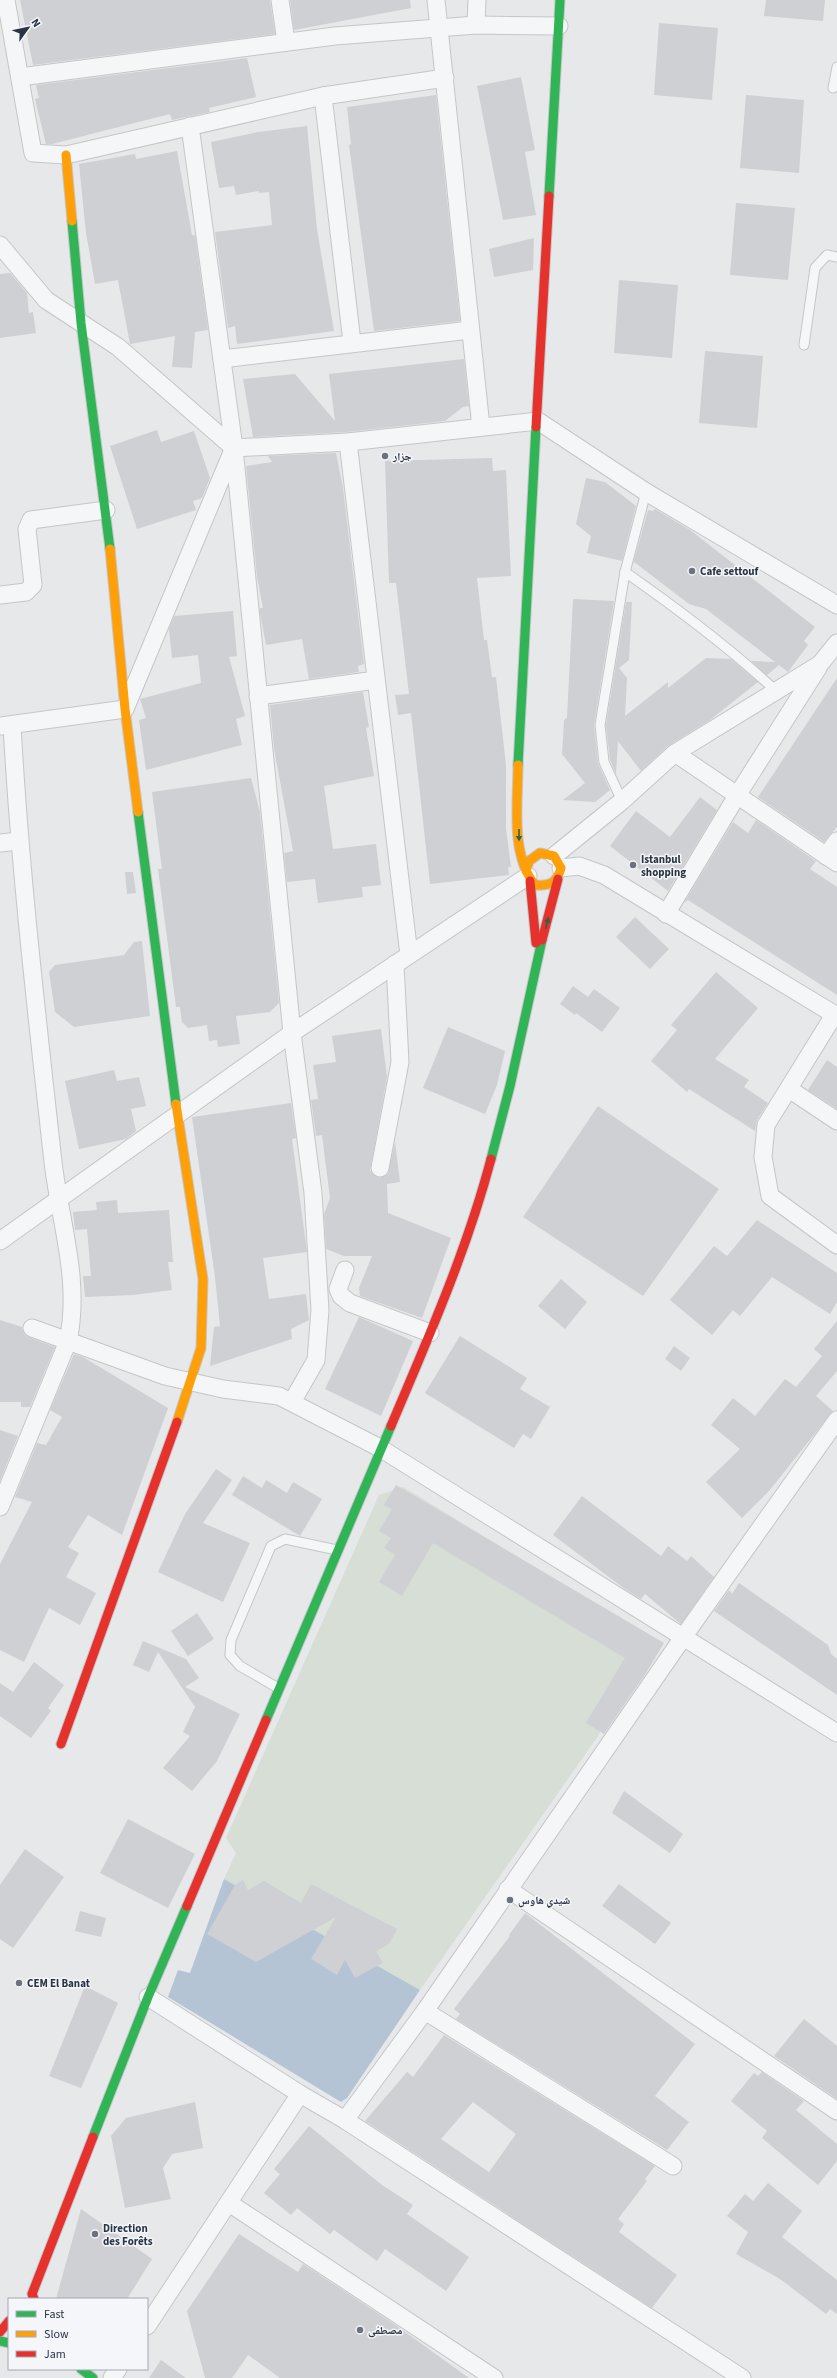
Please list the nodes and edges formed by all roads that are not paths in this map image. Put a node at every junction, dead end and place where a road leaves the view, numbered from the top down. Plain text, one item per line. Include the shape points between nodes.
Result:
1 (6, 0) edge
2 (280, 0) edge
3 (436, 0) edge
4 (477, 0) edge
5 (560, 0) edge
6 (476, 25) junction
7 (559, 26) junction
8 (440, 28) junction
9 (286, 42) junction
10 (837, 67) edge
11 (20, 77) junction
12 (445, 78) junction
13 (833, 88) dead end
14 (323, 96) junction
15 (190, 126) junction
16 (66, 155) junction
17 (0, 246) edge
18 (837, 257) edge
19 (81, 323) junction
20 (470, 330) junction
21 (352, 342) junction
22 (804, 346) dead end
23 (222, 359) junction
24 (538, 421) junction
25 (481, 427) junction
26 (348, 442) junction
27 (234, 448) junction
28 (646, 492) junction
29 (106, 510) junction
30 (625, 572) junction
31 (0, 596) edge
32 (837, 605) edge
33 (837, 643) edge
34 (820, 664) junction
35 (376, 680) junction
36 (776, 691) junction
37 (258, 696) junction
38 (125, 710) junction
39 (6, 726) edge
40 (675, 753) junction
41 (738, 794) junction
42 (519, 798) junction
43 (622, 801) junction
44 (528, 818) dead end
45 (18, 841) junction
46 (837, 841) edge
47 (0, 843) edge
48 (551, 860) junction
49 (832, 860) edge
50 (528, 876) junction
51 (666, 914) junction
52 (402, 960) junction
53 (537, 961) junction
54 (836, 1016) edge
55 (292, 1033) junction
56 (789, 1089) junction
57 (177, 1114) junction
58 (837, 1121) edge
59 (380, 1168) dead end
60 (58, 1202) junction
61 (0, 1241) edge
62 (837, 1245) edge
63 (344, 1270) dead end
64 (32, 1328) dead end
65 (430, 1333) junction
66 (68, 1341) junction
67 (190, 1382) junction
68 (292, 1402) junction
69 (837, 1420) edge
70 (380, 1448) junction
71 (0, 1507) edge
72 (337, 1550) junction
73 (684, 1636) junction
74 (278, 1688) junction
75 (837, 1733) edge
76 (61, 1744) dead end
77 (508, 1889) junction
78 (148, 1997) junction
79 (425, 2011) junction
80 (300, 2094) junction
81 (837, 2111) edge
82 (345, 2120) junction
83 (673, 2166) dead end
84 (228, 2203) junction
85 (31, 2297) edge
86 (8, 2322) edge
87 (148, 2324) edge
88 (0, 2332) edge
89 (82, 2370) edge
90 (93, 2378) edge
91 (494, 2378) edge
92 (742, 2378) edge

1 - 11 street
2 - 9 street
3 - 8 street
4 - 6 street
5 - 7 main road
6 - 7 street
6 - 8 street
7 - 24 main road
8 - 9 street
8 - 12 street
9 - 11 street
10 - 13 lane
11 - 16 street via 33,154
12 - 14 street
12 - 20 street
14 - 15 street
14 - 21 street
15 - 16 street
15 - 23 street
16 - 19 main road
17 - 19 street via 46,300
18 - 22 lane via 827,255 815,268
19 - 27 street via 118,347
19 - 29 main road
20 - 21 street
20 - 25 street
21 - 23 street
23 - 27 street
24 - 25 street
24 - 28 street
24 - 42 main road via 518,747
25 - 26 street
26 - 27 street
26 - 35 street
27 - 37 street
27 - 38 street
28 - 30 lane
28 - 32 street
29 - 31 street via 32,520 27,529 33,585 26,592
29 - 38 main road
30 - 36 lane via 672,604 739,656
30 - 43 lane via 600,725 604,762
33 - 34 street
34 - 36 street
34 - 41 street
35 - 37 street
35 - 52 street
36 - 40 street
37 - 55 street
38 - 39 street
38 - 57 main road
39 - 45 street
40 - 41 street
40 - 43 street
41 - 49 street
41 - 51 street
42 - 44 main road
42 -> 50 main road via 519,847
43 - 48 street
45 - 47 street
45 - 60 street
46 - 49 street
48 - 50 main road via 537,853 529,860
48 - 50 main road via 548,886 541,887
48 - 51 street via 596,871
53 -> 48 main road
50 - 52 street
50 - 53 main road
51 - 54 street
52 - 55 street
52 - 59 street via 400,1062
53 - 65 main road via 510,1086 482,1188
54 - 56 street
55 - 57 street
55 - 68 street via 313,1193 320,1310 316,1360
56 - 58 street
56 - 62 street via 766,1125 763,1157 770,1196
57 - 60 street
57 - 67 main road via 203,1279 201,1348
60 - 61 street
60 - 66 street via 72,1270 72,1325
63 - 65 street via 338,1289 350,1303
64 - 66 street
65 - 70 main road
66 - 67 street via 165,1376
66 - 71 street
67 - 68 street via 224,1390 280,1396
67 - 76 main road
68 - 70 street
69 - 73 street
70 - 72 main road
70 - 73 street
72 - 74 main road
72 - 74 lane via 285,1539 271,1546 231,1640 230,1655 240,1666
73 - 75 street
73 - 77 street
74 - 78 main road
77 - 79 street
77 - 81 street
78 - 80 street
78 - 85 main road
79 - 82 street
79 - 83 street
80 - 82 street
80 - 84 street
82 - 92 street
84 - 87 street
84 - 91 street
86 - 88 main road
89 - 90 main road

